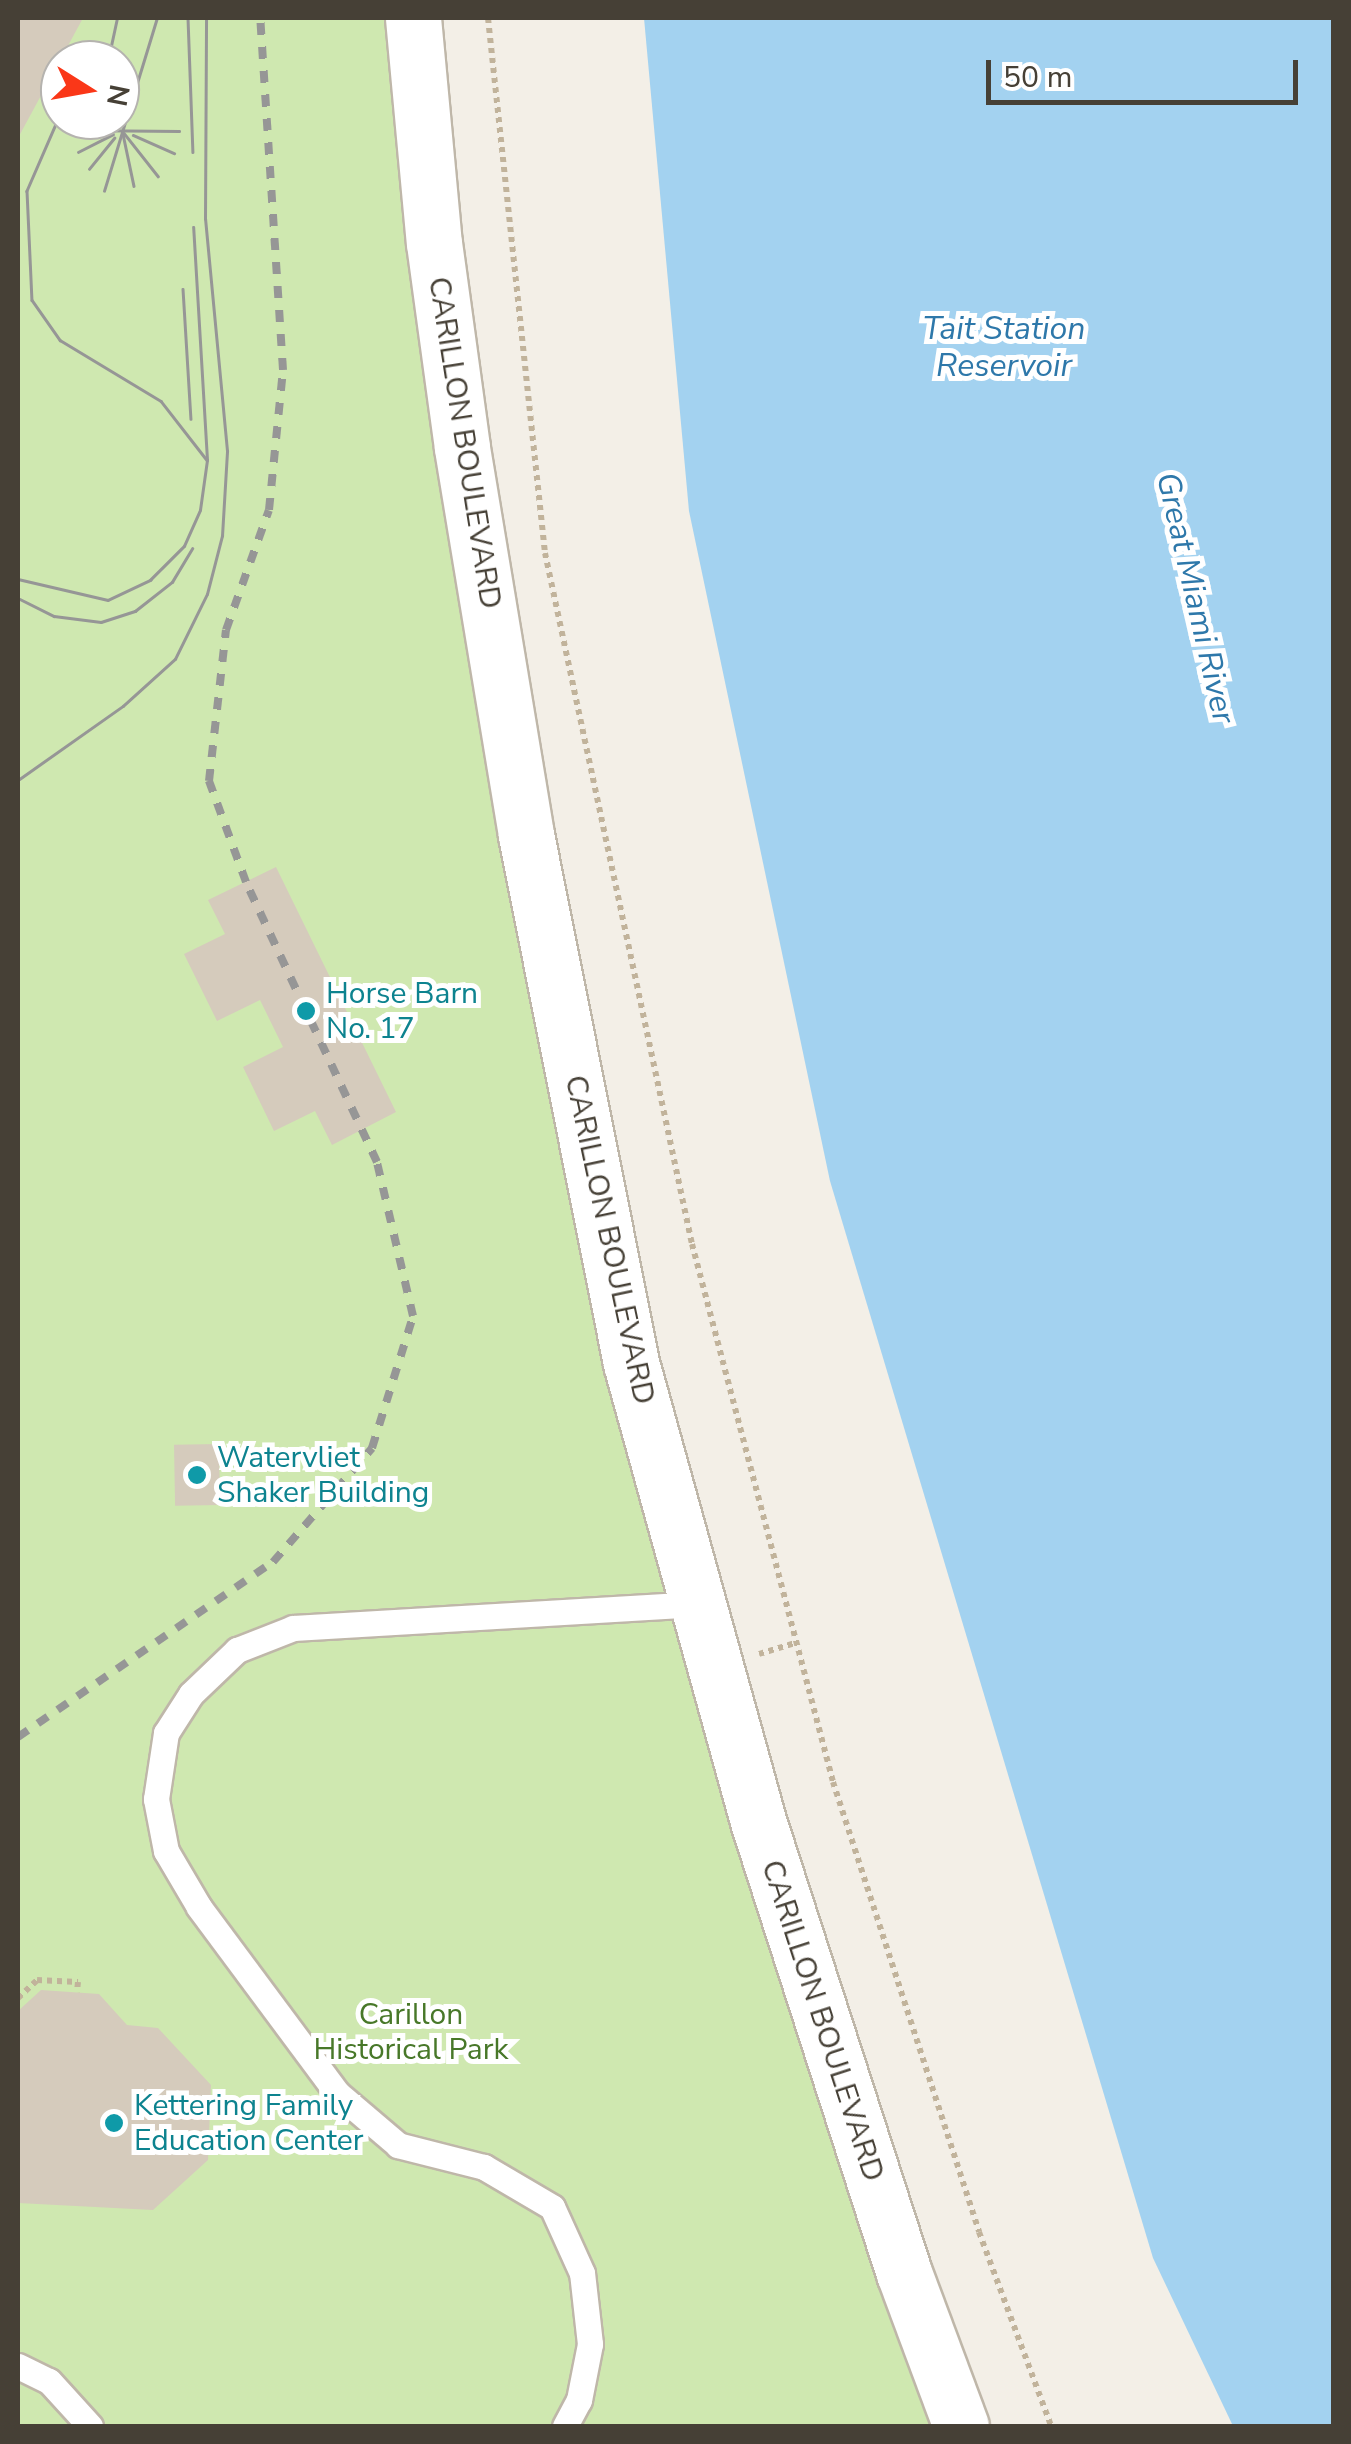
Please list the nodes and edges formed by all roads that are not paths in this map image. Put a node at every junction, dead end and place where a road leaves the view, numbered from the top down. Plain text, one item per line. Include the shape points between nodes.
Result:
1 (413, 18) edge
2 (698, 1604) junction
3 (18, 2366) edge
4 (90, 2426) edge
5 (565, 2426) edge
6 (961, 2426) edge

1 - 2 street, CARILLON BOULEVARD via 444,318 526,835 631,1362
2 - 5 lane via 292,1628 237,1650 191,1694 166,1733 156,1799 166,1851 337,2093 398,2145 484,2168 552,2208 582,2273 590,2344 580,2400
2 - 6 street, CARILLON BOULEVARD via 832,2055
3 - 4 lane via 49,2382

